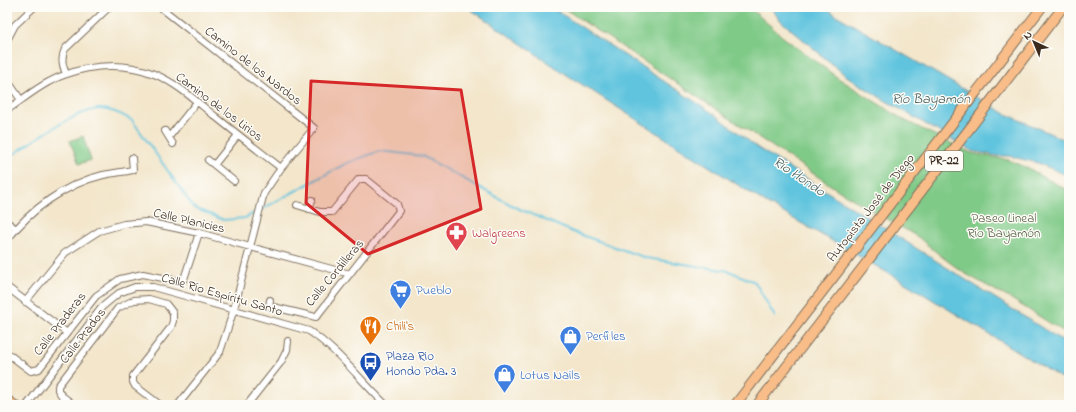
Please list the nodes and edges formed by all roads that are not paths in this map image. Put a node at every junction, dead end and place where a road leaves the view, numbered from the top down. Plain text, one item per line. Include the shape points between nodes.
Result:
1 (34, 7) edge
2 (109, 7) edge
3 (160, 7) edge
4 (1042, 7) edge
5 (1063, 7) edge
6 (7, 40) edge
7 (66, 74) junction
8 (7, 80) edge
9 (21, 100) junction
10 (197, 102) junction
11 (7, 110) edge
12 (165, 131) dead end
13 (238, 134) junction
14 (169, 137) junction
15 (173, 144) dead end
16 (132, 158) dead end
17 (208, 160) dead end
18 (214, 165) junction
19 (281, 168) junction
20 (234, 181) dead end
21 (312, 200) dead end
22 (298, 205) dead end
23 (309, 209) junction
24 (7, 222) edge
25 (16, 228) junction
26 (199, 233) junction
27 (7, 240) edge
28 (251, 246) junction
29 (350, 274) junction
30 (7, 287) edge
31 (270, 300) dead end
32 (25, 302) junction
33 (234, 309) junction
34 (824, 317) junction
35 (67, 333) junction
36 (288, 341) dead end
37 (7, 353) edge
38 (7, 399) edge
39 (15, 405) edge
40 (27, 405) edge
41 (74, 405) edge
42 (160, 405) edge
43 (178, 405) edge
44 (247, 405) edge
45 (386, 405) edge
46 (736, 405) edge
47 (750, 405) edge
48 (757, 405) edge

1 - 6 street via 15,25
2 - 7 street via 64,49 62,65
3 - 19 street, Camino de los Nardos via 314,128
4 - 46 highway, Autopista José de Diego / PR-22
5 - 34 highway, PR-22
7 - 9 street, Camino de los Lirios
7 - 10 street, Camino de los Lirios via 102,66 138,69 166,80
8 - 9 street
9 - 11 street, Camino de los Lirios
10 - 13 street, Camino de los Lirios
10 - 14 street
12 - 14 street
13 - 18 street
13 - 19 street, Camino de los Lirios
14 - 15 street
16 - 25 street via 133,170 102,175 76,184 46,202
17 - 18 street
18 - 20 street
19 - 28 street via 264,193
21 - 23 street
22 - 23 street
23 - 29 street, Calle Cordilleras via 332,212 359,179 366,179 397,204 399,211 391,223
24 - 25 street
25 - 27 street
26 - 28 street, Calle Planicies
26 - 32 street, Calle Planicies via 146,222 124,224 99,231 65,253
26 - 35 street, Calle Praderas via 184,279 178,281 143,274 120,279 96,296
28 - 29 street, Calle Planicies
28 - 33 street
29 - 31 street, Calle Cordilleras via 316,317 269,306
30 - 32 street
32 - 35 street
33 - 40 street, Calle Río Espíritu Santo via 153,287 135,287 119,293 102,307
33 - 43 street via 220,352
33 - 45 street, Calle Río Espíritu Santo via 309,331 322,340
34 - 47 highway via 804,337
34 - 48 highway, PR-22
35 - 37 street, Calle Praderas via 39,369 31,371
36 - 44 street via 281,362
38 - 39 main road
41 - 42 street, Calle Prados via 62,396 58,386 118,308 134,300 149,299 166,304 173,313 173,320 171,327 133,376 132,382

